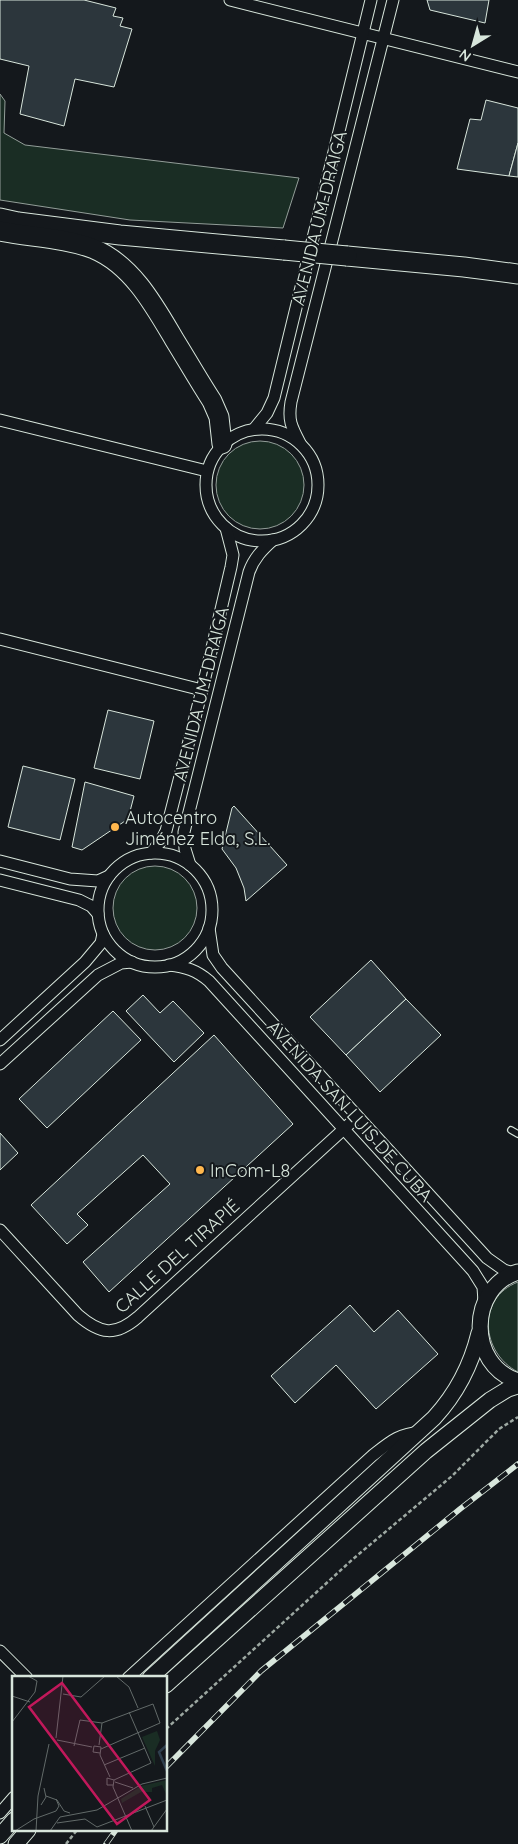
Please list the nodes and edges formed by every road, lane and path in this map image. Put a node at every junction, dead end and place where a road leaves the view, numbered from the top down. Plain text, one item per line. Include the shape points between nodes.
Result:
1 (230, 0) edge
2 (371, 0) edge
3 (392, 0) edge
4 (373, 36) junction
5 (518, 72) edge
6 (0, 218) edge
7 (0, 231) edge
8 (518, 274) edge
9 (0, 420) edge
10 (254, 428) junction
11 (300, 443) junction
12 (222, 444) junction
13 (207, 471) junction
14 (226, 528) junction
15 (273, 540) junction
16 (0, 639) edge
17 (202, 690) junction
18 (151, 853) junction
19 (0, 861) edge
20 (190, 865) junction
21 (108, 876) junction
22 (0, 880) edge
23 (98, 914) junction
24 (209, 928) junction
25 (103, 934) junction
26 (132, 962) junction
27 (169, 965) junction
28 (0, 1040) edge
29 (0, 1064) edge
30 (358, 1117) junction
31 (344, 1129) junction
32 (511, 1130) dead end
33 (518, 1134) edge
34 (0, 1230) edge
35 (516, 1272) edge
36 (484, 1302) junction
37 (479, 1333) junction
38 (518, 1380) edge
39 (518, 1386) edge
40 (518, 1418) edge
41 (421, 1432) junction
42 (0, 1651) edge
43 (25, 1676) edge
44 (130, 1676) edge
45 (152, 1676) edge
46 (168, 1683) edge
47 (168, 1727) edge
48 (12, 1799) edge
49 (0, 1813) edge
50 (12, 1822) edge
51 (26, 1832) edge
52 (75, 1832) edge
53 (0, 1836) edge
54 (16, 1844) edge
55 (66, 1844) edge

1 - 4 street
2 - 4 street, AVENIDA UM-DRAIGA
3 - 4 street, AVENIDA UM-DRAIGA
4 - 5 street
4 - 10 street, AVENIDA UM-DRAIGA via 274,398
4 - 11 street, AVENIDA UM-DRAIGA via 291,402 291,428
6 - 8 main road, bridge via 120,235
7 - 12 main road via 79,244 95,250 138,283 212,402 219,417
9 - 13 street
10 - 11 street via 280,431
10 - 12 street
11 - 15 street via 314,463 318,487 316,500 296,530
12 - 13 street
13 - 14 street via 208,502
14 - 15 street via 248,540
14 - 17 street, AVENIDA UM-DRAIGA via 233,556
15 - 20 street, AVENIDA UM-DRAIGA via 253,562 249,572 184,832
16 - 17 street
17 - 18 street, AVENIDA UM-DRAIGA via 166,831
18 - 20 street via 172,855
18 - 21 street via 135,856 120,864
19 - 21 street via 70,879 98,880
20 - 24 street via 202,878 209,894 212,911
21 - 23 street via 98,901
22 - 23 street via 79,900
23 - 25 street
24 - 27 street via 193,951
24 - 30 street, AVENIDA SAN LUIS DE CUBA via 213,956 222,968
25 - 26 street via 115,951
25 - 28 street via 102,943 86,962
26 - 27 street via 150,966
26 - 29 street via 120,963 98,975
27 - 31 street, AVENIDA SAN LUIS DE CUBA via 185,966 209,981
30 - 31 street, CALLE DEL TIRAPIÉ
30 - 35 street, AVENIDA SAN LUIS DE CUBA via 487,1258 504,1270
31 - 34 street, CALLE DEL TIRAPIÉ via 121,1329 104,1331 90,1326
31 - 36 street, AVENIDA SAN LUIS DE CUBA via 472,1271 483,1286
32 - 33 lane
35 - 36 street via 501,1280
36 - 37 street
37 - 38 street via 490,1360 501,1372
37 - 41 street via 474,1353 457,1389
39 - 46 street via 490,1400 426,1451
40 - 47 path via 499,1429 452,1476 353,1559
41 - 44 street via 405,1434 372,1456
41 - 45 street
42 - 43 street
48 - 49 street
50 - 53 street
51 - 54 street
52 - 55 path

